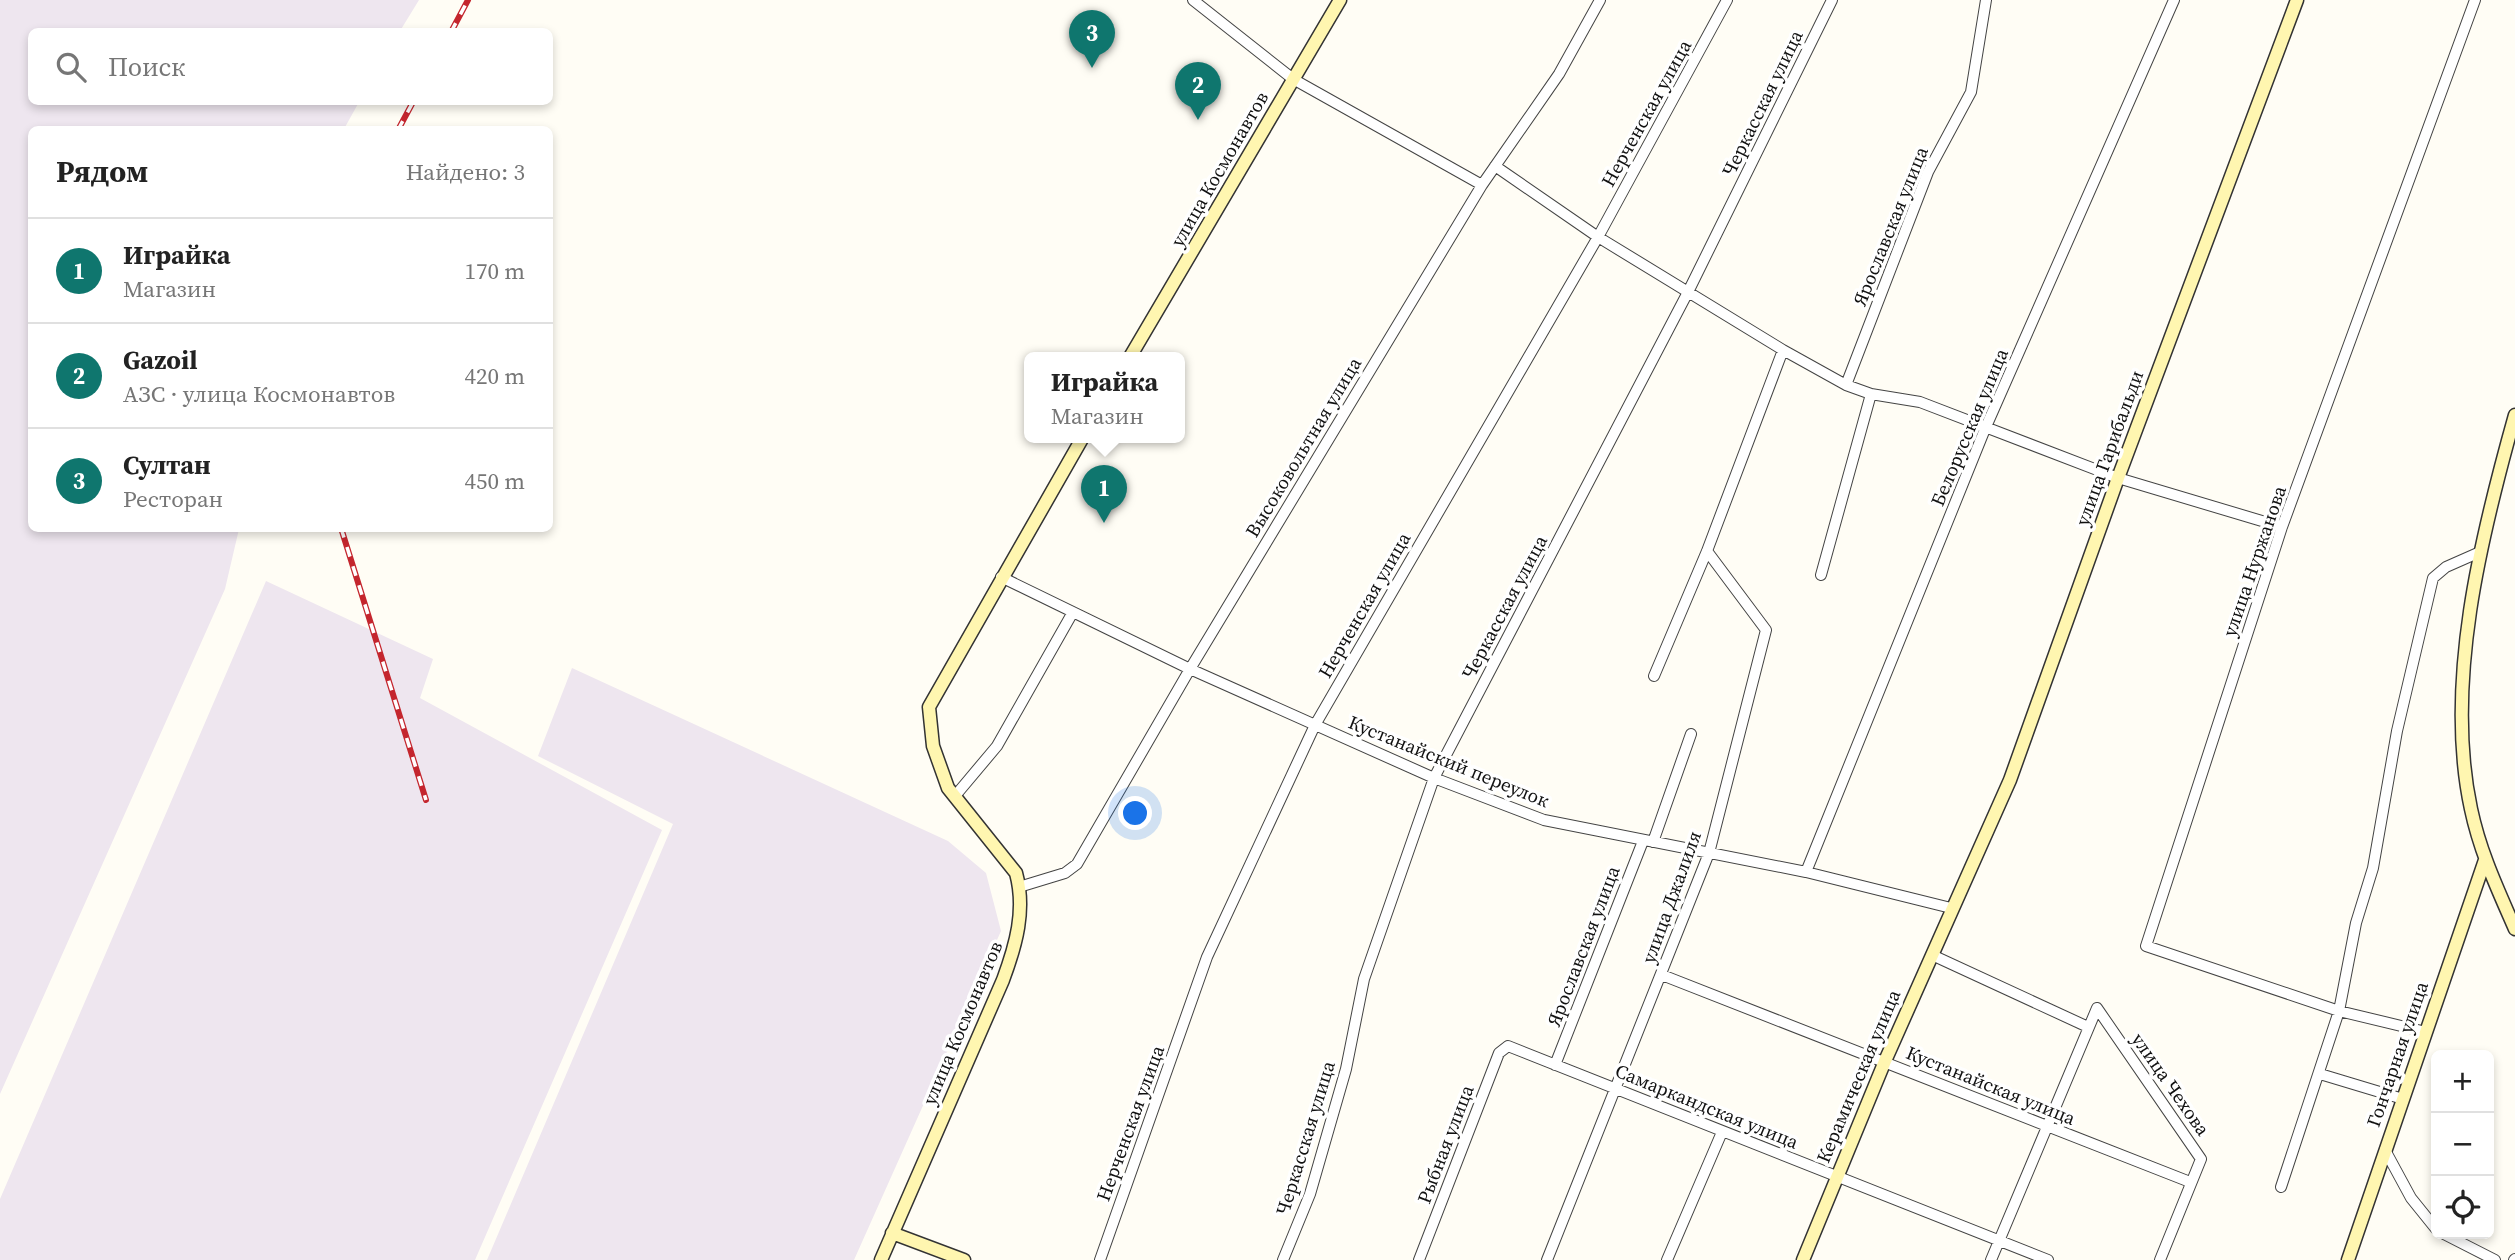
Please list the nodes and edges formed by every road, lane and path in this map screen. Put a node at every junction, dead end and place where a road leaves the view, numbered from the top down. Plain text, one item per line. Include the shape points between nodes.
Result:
1 (1194, 0) edge
2 (1340, 0) edge
3 (1600, 0) edge
4 (1727, 0) edge
5 (1832, 0) edge
6 (1986, 0) edge
7 (2174, 0) edge
8 (2297, 0) edge
9 (2475, 0) edge
10 (1293, 79) junction
11 (1496, 166) junction
12 (1482, 185) junction
13 (1598, 237) junction
14 (1688, 292) junction
15 (1783, 350) junction
16 (1133, 352) edge
17 (1846, 385) junction
18 (1871, 394) junction
19 (2515, 415) edge
20 (1985, 429) junction
21 (1079, 443) edge
22 (2118, 478) junction
23 (2283, 527) junction
24 (1707, 551) junction
25 (2480, 552) junction
26 (1821, 575) dead end
27 (1001, 577) junction
28 (1073, 612) junction
29 (1190, 669) junction
30 (1654, 676) dead end
31 (1315, 725) junction
32 (1691, 734) dead end
33 (1434, 778) junction
34 (955, 796) junction
35 (1648, 842) junction
36 (1709, 853) junction
37 (2485, 860) junction
38 (1806, 872) junction
39 (1019, 887) junction
40 (1951, 908) junction
41 (2515, 929) edge
42 (1932, 955) junction
43 (1662, 975) junction
44 (2339, 1011) junction
45 (2088, 1027) junction
46 (2426, 1032) junction
47 (1509, 1047) joint
48 (1885, 1061) junction
49 (1555, 1065) junction
50 (2320, 1074) junction
51 (1616, 1089) junction
52 (2403, 1099) junction
53 (2046, 1127) junction
54 (1722, 1132) junction
55 (2385, 1150) junction
56 (1836, 1175) junction
57 (2190, 1182) junction
58 (2281, 1186) dead end
59 (2431, 1223) edge
60 (892, 1233) junction
61 (2454, 1239) edge
62 (1998, 1240) junction
63 (881, 1260) edge
64 (964, 1260) edge
65 (1100, 1260) edge
66 (1283, 1260) edge
67 (1419, 1260) edge
68 (1546, 1260) edge
69 (1667, 1260) edge
70 (1803, 1260) edge
71 (1991, 1260) edge
72 (2048, 1260) edge
73 (2161, 1260) edge
74 (2347, 1260) edge
75 (2495, 1260) edge

1 - 10 street
2 - 10 street, улица Космонавтов
3 - 11 street, Высоковольтная улица via 1559,74
4 - 13 street, Нерченская улица
5 - 14 street, Черкасская улица
6 - 17 street, Ярославская улица via 1971,92 1928,172
7 - 20 street, Белорусская улица
8 - 22 street, улица Гарибальди
9 - 23 street, улица Нуржанова
10 - 12 street
10 - 16 street, улица Космонавтов
11 - 12 street, Высоковольтная улица
11 - 13 street
12 - 29 street, Высоковольтная улица
13 - 14 street
13 - 31 street, Нерченская улица
14 - 15 street
14 - 33 street, Черкасская улица
15 - 17 street
15 - 24 street
17 - 18 street
18 - 20 street via 1920,402
18 - 26 street
19 - 25 street
20 - 22 street
20 - 38 street, Белорусская улица
21 - 27 street, улица Космонавтов
22 - 23 street
22 - 40 street, улица Гарибальди via 2010,780
23 - 44 street, улица Нуржанова via 2146,946
24 - 30 street
24 - 36 street, улица Джалиля via 1766,630
25 - 37 street via 2463,685 2464,749 2470,808
25 - 44 street via 2446,566 2433,579
27 - 28 street, Кустанайский переулок
27 - 34 street, улица Космонавтов via 929,707 933,746
28 - 29 street, Кустанайский переулок
28 - 34 street via 997,746
29 - 31 street, Кустанайский переулок
29 - 39 street, Высоковольтная улица via 1077,864 1065,873
31 - 33 street, Кустанайский переулок
31 - 65 street, Нерченская улица via 1208,957
32 - 35 street, Ярославская улица
33 - 35 street, Кустанайский переулок via 1544,820
33 - 66 street, Черкасская улица via 1364,979 1346,1069 1310,1194
34 - 39 street, улица Космонавтов via 1016,873
35 - 36 street, Кустанайский переулок
35 - 49 street, Ярославская улица
36 - 38 street, Кустанайский переулок
36 - 43 street, улица Джалиля
37 - 41 street
37 - 46 street, Гончарная улица
38 - 40 street, Кустанайский переулок
39 - 60 street, улица Космонавтов via 1018,938 1003,980
40 - 42 street, Керамическая улица
42 - 45 street
42 - 48 street, Керамическая улица
43 - 48 street, Кустанайская улица
43 - 51 street, улица Джалиля
44 - 46 street, улица Нуржанова
44 - 50 street
45 - 53 street
45 - 57 street, улица Чехова via 2097,1008 2201,1159
46 - 52 street, Гончарная улица
47 - 49 street, Самаркандская улица
47 - 67 street, Рыбная улица via 1499,1053
48 - 53 street, Кустанайская улица
48 - 56 street, Керамическая улица
49 - 51 street, Самаркандская улица
50 - 52 street
50 - 58 street
51 - 54 street, Самаркандская улица
51 - 68 street, улица Джалиля
52 - 55 street, Гончарная улица
53 - 57 street, Кустанайская улица
53 - 62 street
54 - 56 street, Самаркандская улица
54 - 69 street
55 - 59 street via 2411,1198
55 - 74 street, Гончарная улица
56 - 62 street, Самаркандская улица
56 - 70 street, Керамическая улица
57 - 73 street, улица Чехова
60 - 63 street, улица Космонавтов
60 - 64 street
61 - 75 street
62 - 71 street
62 - 72 street, Самаркандская улица

